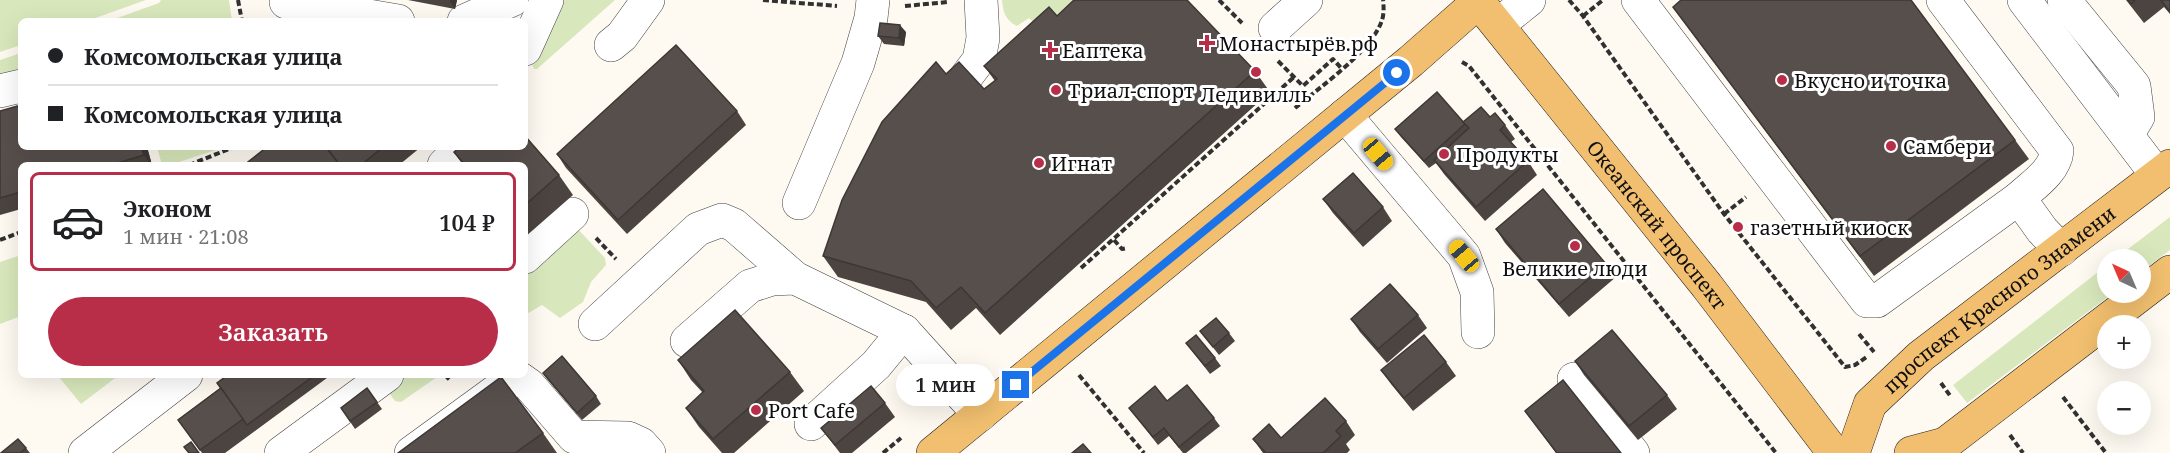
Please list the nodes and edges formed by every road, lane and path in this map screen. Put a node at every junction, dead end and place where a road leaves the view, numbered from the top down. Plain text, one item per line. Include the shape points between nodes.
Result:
1 (238, 0) edge
2 (512, 0) edge
3 (548, 0) edge
4 (648, 0) edge
5 (873, 0) edge
6 (981, 0) edge
7 (1219, 0) edge
8 (1306, 0) edge
9 (1529, 0) edge
10 (1569, 0) edge
11 (1603, 0) edge
12 (1638, 0) edge
13 (1943, 0) edge
14 (2024, 0) edge
15 (2064, 0) edge
16 (286, 2) dead end
17 (1484, 9) edge
18 (1583, 16) junction
19 (242, 18) edge
20 (380, 18) edge
21 (471, 18) edge
22 (1260, 27) joint
23 (528, 43) edge
24 (611, 45) dead end
25 (1333, 59) dead end
26 (1454, 63) dead end
27 (1294, 77) dead end
28 (1303, 86) dead end
29 (18, 87) edge
30 (956, 90) edge
31 (0, 91) edge
32 (1346, 115) junction
33 (2127, 135) junction
34 (226, 150) edge
35 (459, 150) edge
36 (196, 162) edge
37 (447, 162) edge
38 (2164, 170) edge
39 (2019, 198) junction
40 (799, 203) dead end
41 (1732, 207) dead end
42 (573, 214) joint
43 (1724, 214) junction
44 (18, 233) edge
45 (0, 240) edge
46 (1114, 240) junction
47 (1131, 246) dead end
48 (2061, 250) junction
49 (528, 254) edge
50 (1081, 268) dead end
51 (2170, 272) edge
52 (795, 278) junction
53 (640, 283) junction
54 (595, 324) dead end
55 (1854, 328) dead end
56 (904, 331) junction
57 (1478, 332) dead end
58 (687, 341) dead end
59 (1077, 372) dead end
60 (1935, 376) dead end
61 (182, 378) edge
62 (383, 378) edge
63 (1574, 379) dead end
64 (2061, 394) dead end
65 (1954, 402) dead end
66 (980, 414) junction
67 (810, 424) dead end
68 (2009, 435) dead end
69 (85, 453) edge
70 (281, 453) edge
71 (411, 453) edge
72 (649, 453) edge
73 (933, 453) edge
74 (1144, 453) edge
75 (1633, 453) edge
76 (1776, 453) edge
77 (1834, 453) edge
78 (1853, 453) edge
79 (1911, 453) edge
80 (2023, 453) edge
81 (2106, 453) edge

1 - 19 path
2 - 21 lane
3 - 23 lane
4 - 24 lane
5 - 40 lane via 858,63
6 - 30 lane via 983,38 979,60
7 - 22 path
8 - 22 lane
9 - 17 lane
10 - 18 path
11 - 18 path
12 - 39 lane via 1867,302 1877,302
13 - 39 lane via 2057,151 2055,163
14 - 33 lane
15 - 33 lane via 2134,86 2138,117
16 - 20 lane
17 - 32 main road
17 - 77 main road, Океанский проспект via 1707,286
18 - 43 path
25 - 28 path
26 - 76 path via 1468,66
27 - 46 path
29 - 31 lane
32 - 57 lane via 1464,256 1477,292
32 - 66 main road
33 - 38 lane
34 - 36 path
35 - 37 lane
38 - 48 main road, проспект Красного Знамени
39 - 48 lane
41 - 43 path
42 - 49 lane
42 - 53 path
43 - 55 path via 1845,367 1874,352
44 - 45 path
46 - 47 path via 1122,249
46 - 50 path
48 - 78 main road, проспект Красного Знамени via 1921,356 1870,404
51 - 79 main road via 1945,444
52 - 53 lane via 734,225 722,220 698,229
52 - 56 lane
52 - 58 lane via 772,279 750,286
53 - 54 lane
56 - 66 lane
56 - 67 lane via 876,364
59 - 74 path
60 - 65 path
61 - 69 lane
62 - 70 lane
63 - 75 lane
64 - 81 path
66 - 73 main road
68 - 80 path
71 - 72 lane via 519,378 574,437 628,438

